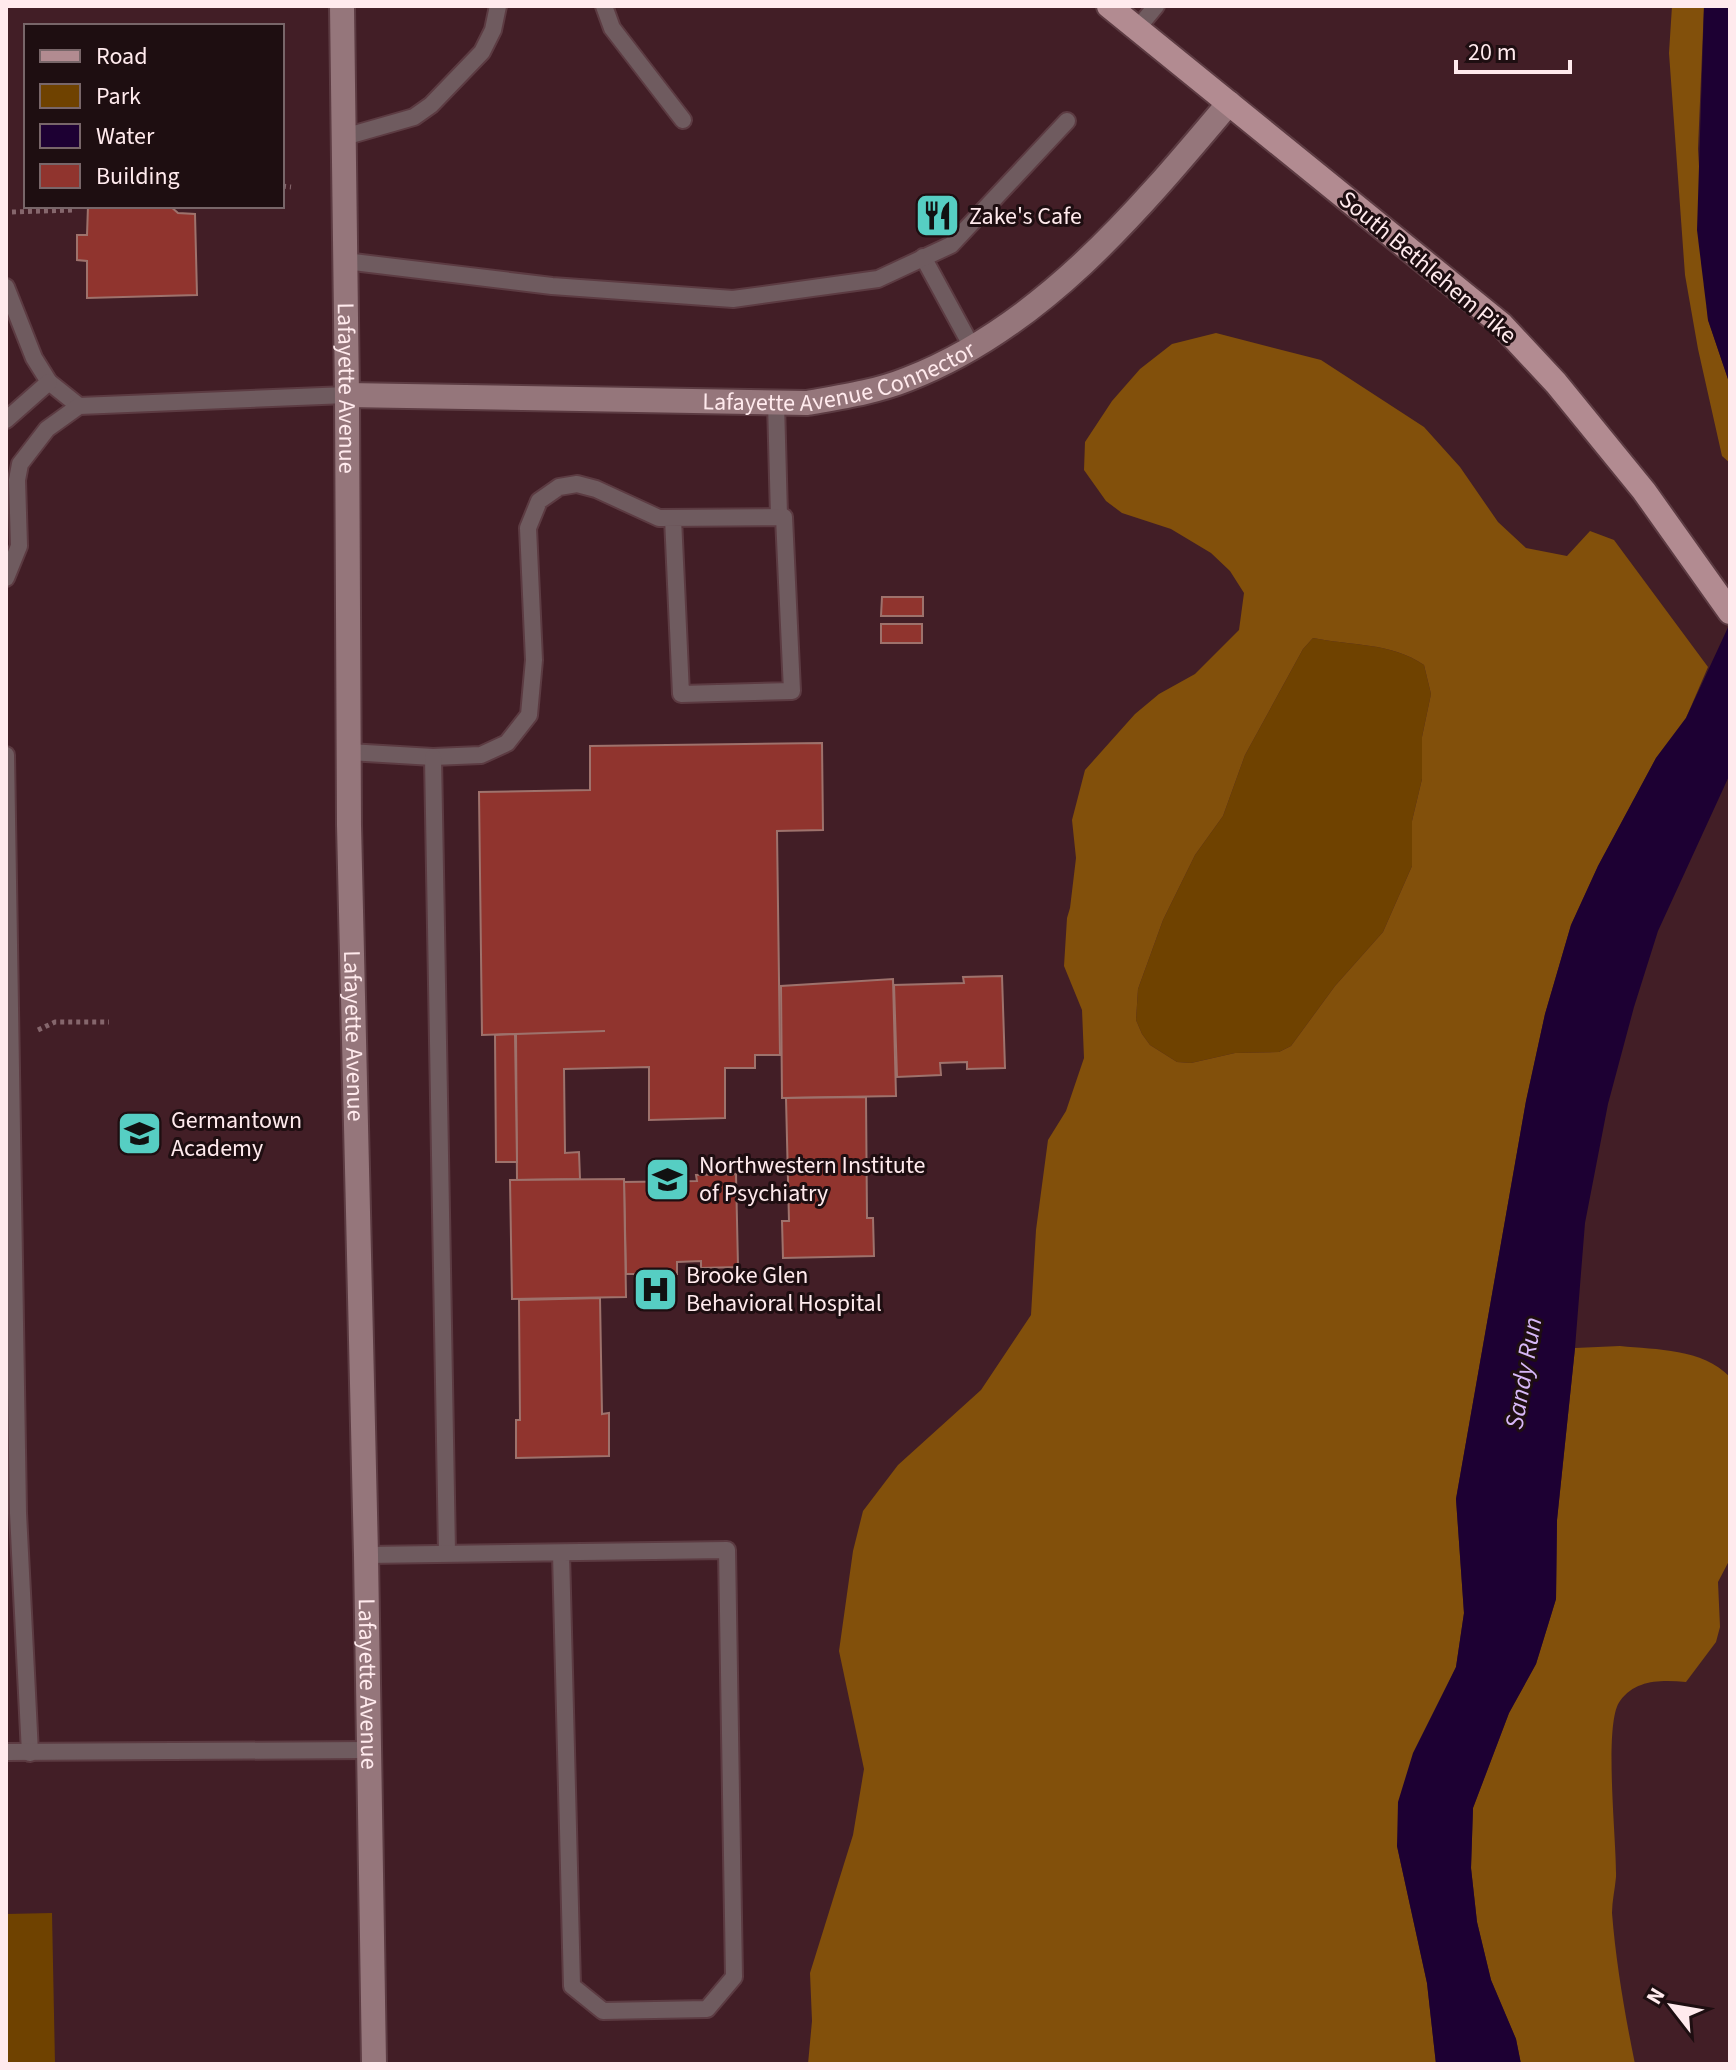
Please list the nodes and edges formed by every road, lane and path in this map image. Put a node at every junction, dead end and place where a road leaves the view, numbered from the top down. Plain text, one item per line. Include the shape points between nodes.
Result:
1 (342, 6) edge
2 (498, 6) edge
3 (604, 6) edge
4 (1109, 6) edge
5 (1156, 6) edge
6 (1137, 29) junction
7 (1229, 103) junction
8 (683, 120) dead end
9 (1067, 121) dead end
10 (344, 137) junction
11 (284, 186) edge
12 (291, 187) dead end
13 (76, 210) dead end
14 (12, 212) dead end
15 (923, 257) junction
16 (345, 261) junction
17 (6, 287) edge
18 (972, 347) junction
19 (49, 382) junction
20 (347, 395) junction
21 (776, 403) junction
22 (79, 406) junction
23 (6, 420) edge
24 (779, 516) junction
25 (673, 518) junction
26 (6, 578) edge
27 (1730, 612) edge
28 (349, 752) junction
29 (6, 755) edge
30 (433, 757) junction
31 (109, 1022) dead end
32 (38, 1030) dead end
33 (447, 1553) junction
34 (561, 1553) junction
35 (366, 1555) junction
36 (369, 1750) junction
37 (6, 1752) edge
38 (30, 1753) junction
39 (374, 2064) edge

1 - 10 main road, Lafayette Avenue
2 - 10 lane via 482,52 431,105 414,117
3 - 8 lane via 612,28
4 - 6 main road, South Bethlehem Pike
5 - 6 lane
6 - 7 main road, South Bethlehem Pike
7 - 18 main road, Lafayette Avenue Connector via 1099,249 1014,320
7 - 27 main road, South Bethlehem Pike via 1501,324 1607,444
9 - 15 lane via 951,245
10 - 16 main road, Lafayette Avenue
11 - 12 path
13 - 14 path
15 - 16 lane via 878,279 733,299 552,286
15 - 18 lane
16 - 20 main road, Lafayette Avenue
17 - 19 lane
18 - 21 main road, Lafayette Avenue Connector via 907,380 807,403
19 - 22 lane
19 - 23 lane
20 - 21 main road, Lafayette Avenue Connector
20 - 22 lane
20 - 28 main road, Lafayette Avenue
21 - 24 lane
22 - 26 lane via 47,429 20,464 19,546
24 - 25 lane
24 - 25 lane via 784,517 792,691 681,694
25 - 30 lane via 659,518 577,484 559,487 539,501 528,528 534,660 529,715 507,743 481,755
28 - 30 lane
28 - 35 main road, Lafayette Avenue
29 - 38 lane via 18,1513
30 - 33 lane
31 - 32 path via 55,1022
33 - 34 lane
33 - 35 lane
34 - 34 lane via 727,1550 734,1977 707,2009 603,2011 572,1986
35 - 36 main road, Lafayette Avenue
36 - 38 lane
36 - 39 main road, Lafayette Avenue
37 - 38 lane

